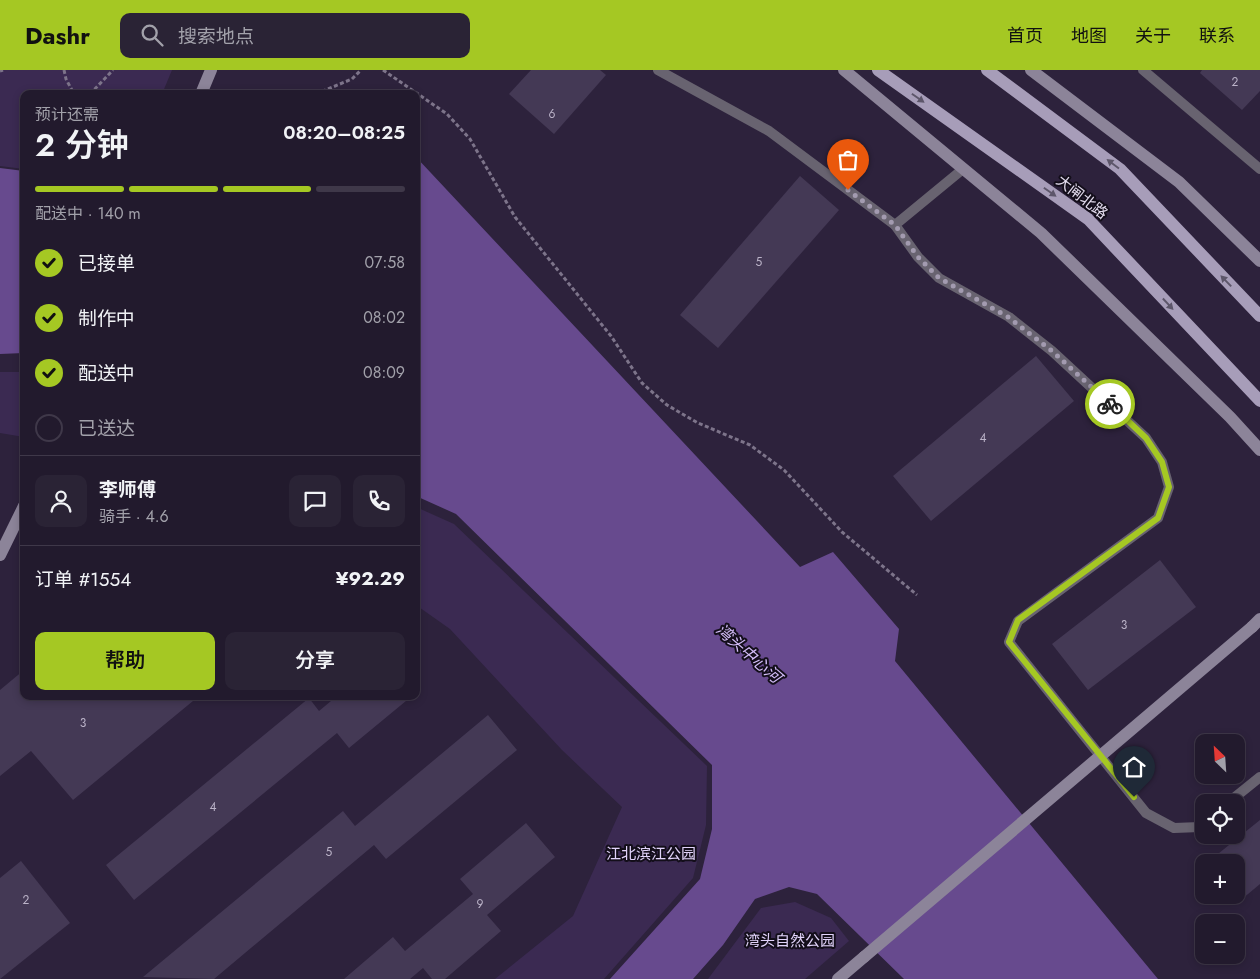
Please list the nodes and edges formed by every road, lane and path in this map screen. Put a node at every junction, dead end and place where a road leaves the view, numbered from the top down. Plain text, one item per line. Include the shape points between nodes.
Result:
1 (64, 70) edge
2 (113, 70) edge
3 (211, 70) edge
4 (361, 70) edge
5 (383, 70) edge
6 (658, 70) edge
7 (844, 70) edge
8 (878, 70) edge
9 (987, 70) edge
10 (1031, 70) edge
11 (1143, 70) edge
12 (72, 90) edge
13 (94, 90) edge
14 (203, 90) edge
15 (326, 90) edge
16 (412, 90) edge
17 (420, 95) edge
18 (963, 169) junction
19 (1260, 169) edge
20 (895, 225) junction
21 (1260, 261) edge
22 (1260, 316) edge
23 (1260, 401) edge
24 (1260, 450) edge
25 (20, 514) edge
26 (0, 555) edge
27 (917, 595) dead end
28 (1256, 623) edge
29 (1260, 777) edge
30 (1239, 794) edge
31 (1195, 827) edge
32 (838, 979) edge

1 - 12 path
2 - 13 path
3 - 14 street
4 - 15 path via 352,79
5 - 16 path
6 - 20 lane via 770,131
7 - 18 street
8 -> 23 main road, 大闸北路 via 1088,219
22 -> 9 main road via 1120,169
10 - 21 street via 1179,182
11 - 19 lane
17 - 27 path via 447,114 470,138 515,217 611,336 642,383 667,405 698,423 750,444 778,465 842,532
18 - 20 lane
18 - 24 street via 1041,233
20 - 31 lane via 918,257 939,278 1008,317 1052,351 1146,438 1162,462 1169,487 1158,518 1018,620 1009,642 1146,813 1174,828
25 - 26 street
28 - 32 street, bridge
29 - 30 lane

